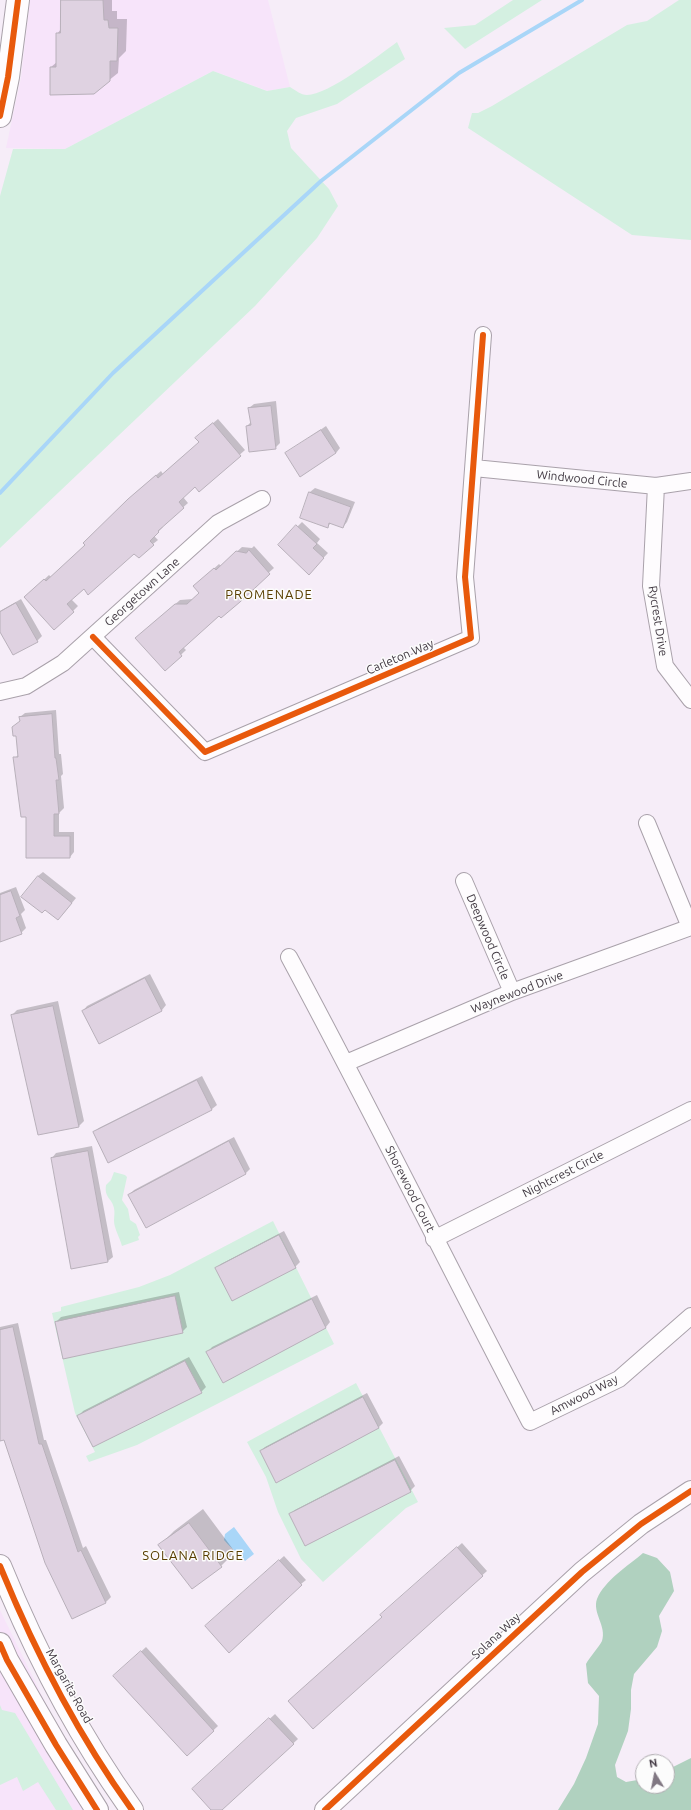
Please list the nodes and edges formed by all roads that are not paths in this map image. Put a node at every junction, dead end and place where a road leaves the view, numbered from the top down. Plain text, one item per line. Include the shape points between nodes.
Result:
1 (18, 0) edge
2 (0, 116) edge
3 (483, 336) dead end
4 (474, 468) junction
5 (691, 481) edge
6 (656, 486) junction
7 (262, 499) dead end
8 (93, 637) junction
9 (0, 692) edge
10 (691, 700) edge
11 (647, 823) dead end
12 (464, 881) dead end
13 (690, 927) edge
14 (289, 957) dead end
15 (512, 992) junction
16 (346, 1063) junction
17 (691, 1110) edge
18 (434, 1238) junction
19 (691, 1316) edge
20 (530, 1422) joint
21 (691, 1491) edge
22 (0, 1566) edge
23 (0, 1644) edge
24 (97, 1810) edge
25 (132, 1810) edge
26 (325, 1810) edge

1 - 2 main road
3 - 4 street, Carleton Way
4 - 6 street, Windwood Circle
4 - 8 street, Carleton Way via 465,577 471,638 205,752
5 - 6 street, Windwood Circle
6 - 10 street, Rycrest Drive via 651,586 665,666
7 - 8 street, Georgetown Lane via 218,523
8 - 9 street, Georgetown Lane via 63,663 26,686
11 - 13 street
12 - 15 street, Deepwood Circle
13 - 15 street, Waynewood Drive
14 - 16 street, Shorewood Court
15 - 16 street, Waynewood Drive
16 - 18 street, Shorewood Court
17 - 18 street, Nightcrest Circle
18 - 20 street, Shorewood Court
19 - 20 street, Amwood Way via 619,1379
21 - 26 street, Solana Way via 641,1524 582,1572
22 - 25 main road, Margarita Road via 35,1647 57,1688 89,1745
23 - 24 main road via 56,1745

